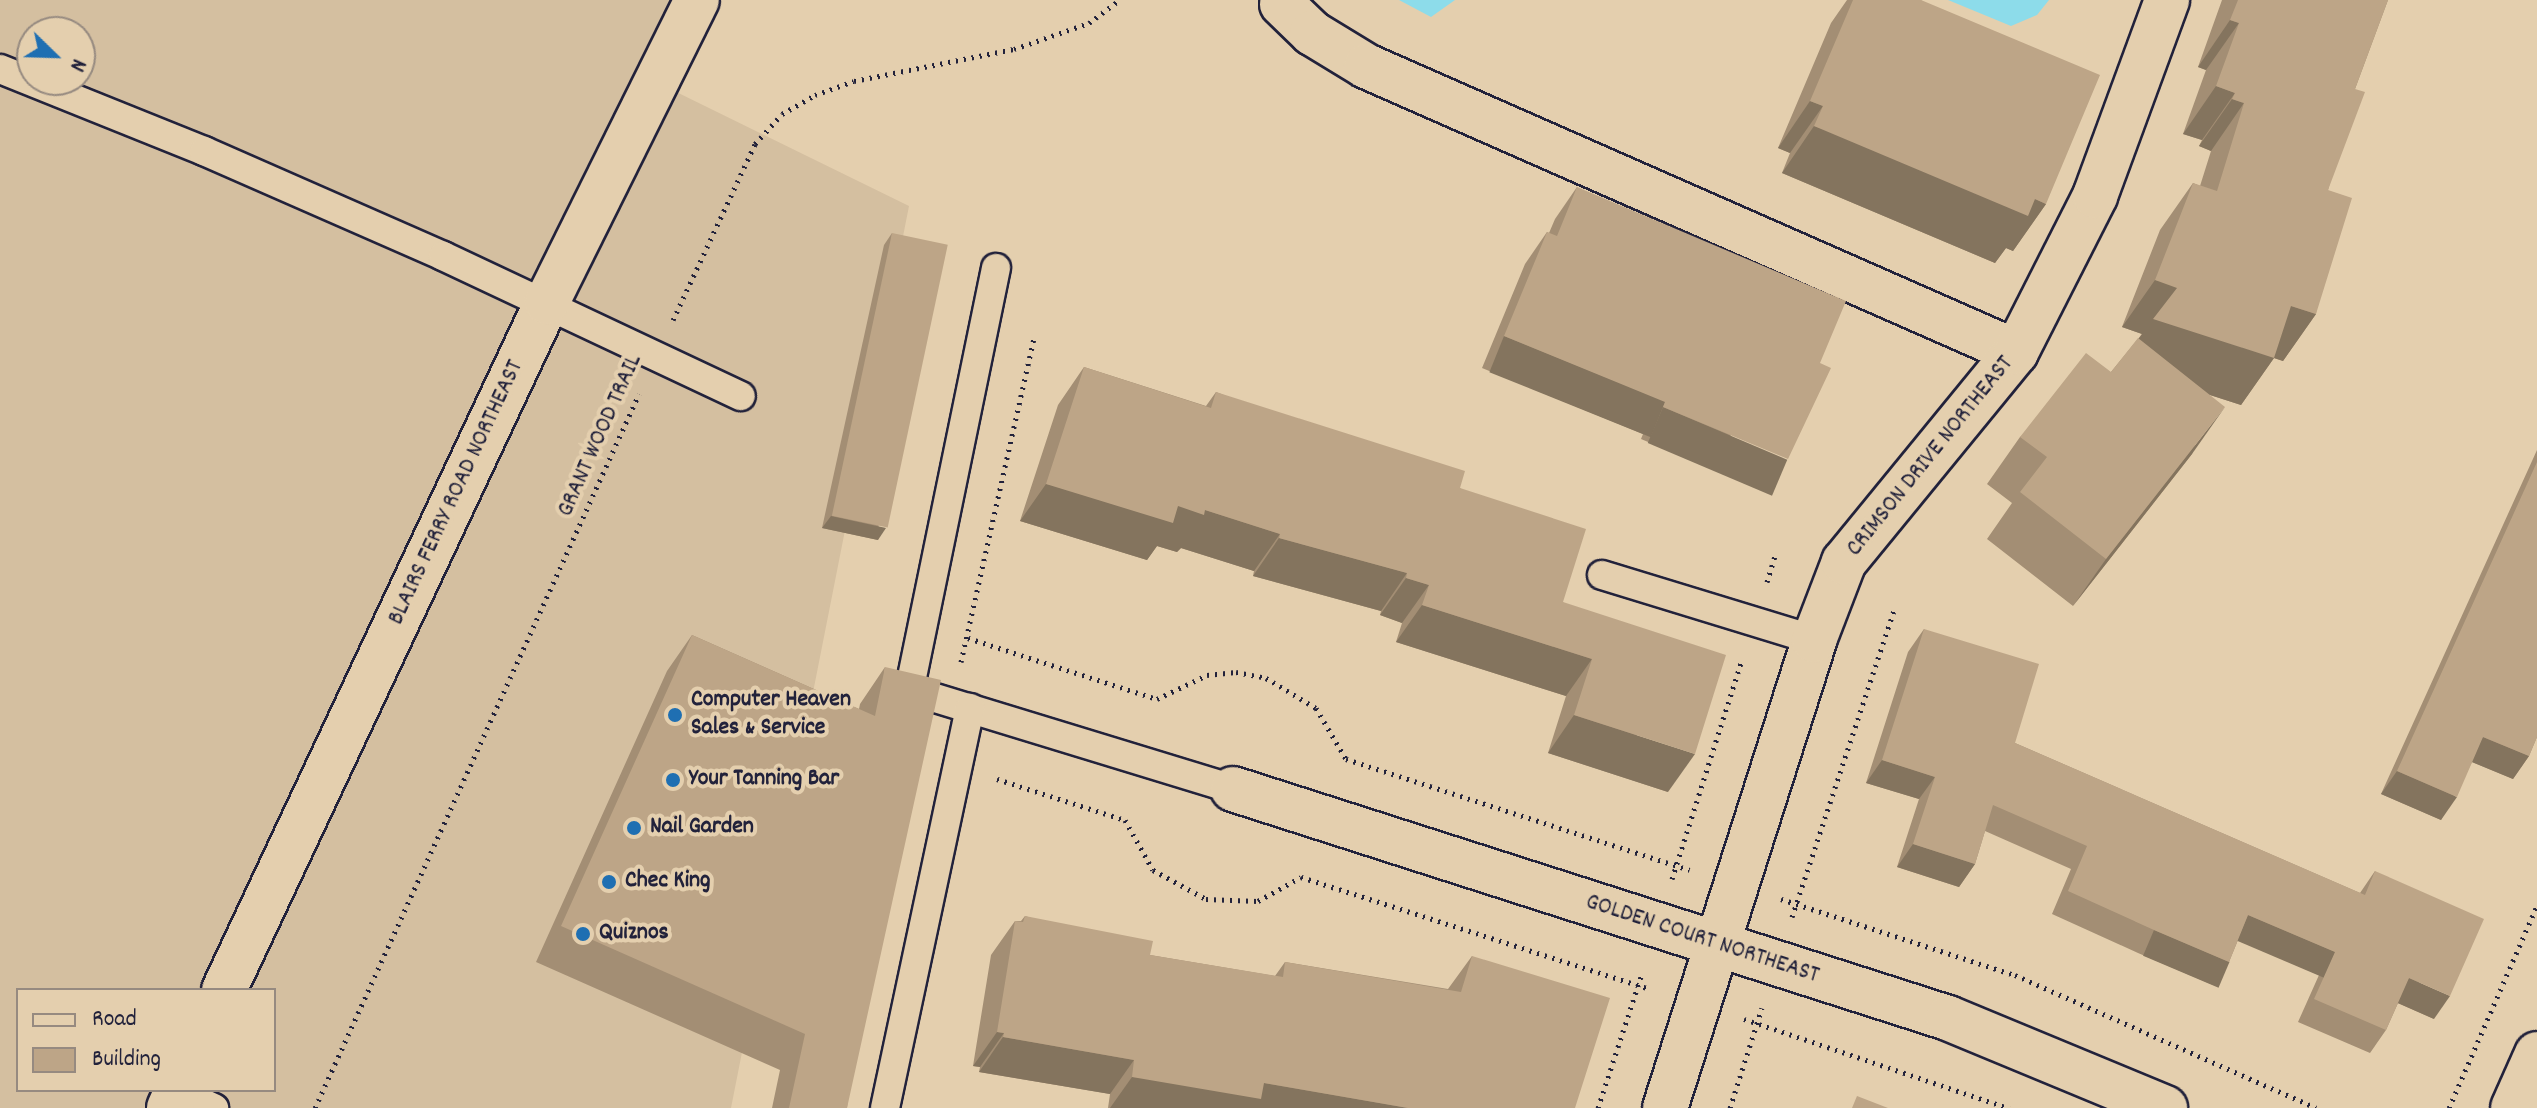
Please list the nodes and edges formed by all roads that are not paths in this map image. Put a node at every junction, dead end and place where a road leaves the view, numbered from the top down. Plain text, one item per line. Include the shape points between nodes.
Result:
1 (697, 0) edge
2 (2167, 0) edge
3 (1282, 4) dead end
4 (0, 69) edge
5 (996, 268) dead end
6 (547, 302) junction
7 (2016, 352) junction
8 (741, 396) dead end
9 (1602, 575) dead end
10 (1814, 640) junction
11 (970, 708) junction
12 (1233, 789) joint
13 (1719, 945) junction
14 (225, 988) edge
15 (2537, 1054) edge
16 (181, 1092) edge
17 (214, 1108) edge
18 (885, 1108) edge
19 (1665, 1108) edge
20 (2165, 1108) edge
21 (2513, 1108) edge

1 - 6 street, BLAIRS FERRY ROAD NORTHEAST
2 - 7 street, CRIMSON DRIVE NORTHEAST via 2095,196
3 - 7 street via 1312,33 1366,66
4 - 6 lane via 204,151
5 - 11 lane via 909,690
6 - 8 lane
6 - 14 street, BLAIRS FERRY ROAD NORTHEAST
7 - 10 street, CRIMSON DRIVE NORTHEAST via 1844,562
9 - 10 lane
10 - 13 street, CRIMSON DRIVE NORTHEAST
11 - 12 lane
11 - 18 lane
12 - 13 street, GOLDEN COURT NORTHEAST
13 - 19 street, CRIMSON DRIVE NORTHEAST
13 - 20 street, GOLDEN COURT NORTHEAST via 1948,1018
15 - 21 street
16 - 17 lane

